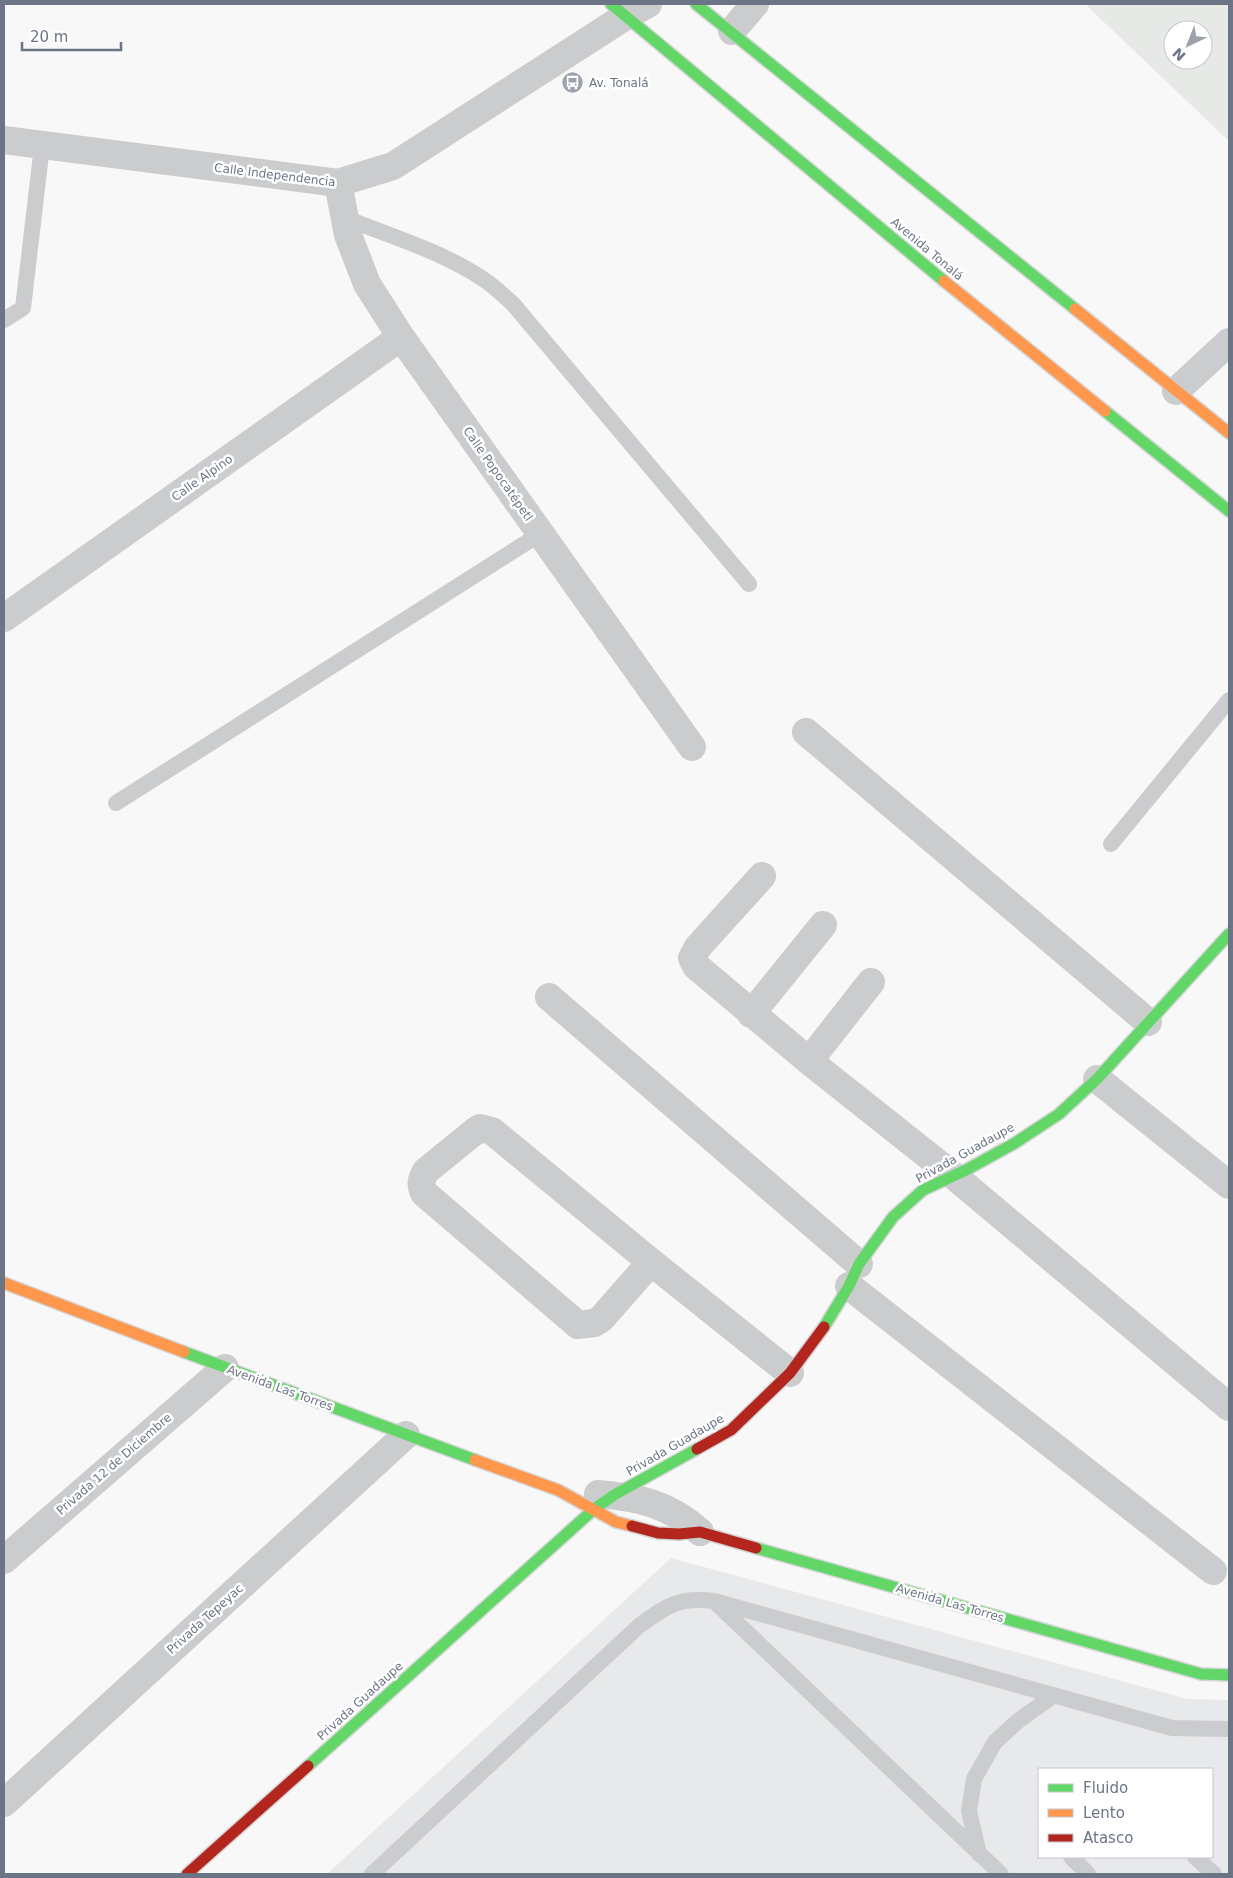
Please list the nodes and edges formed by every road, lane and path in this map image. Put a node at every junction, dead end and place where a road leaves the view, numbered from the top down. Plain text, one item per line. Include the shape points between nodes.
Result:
1 (696, 4) edge
2 (755, 4) edge
3 (628, 8) edge
4 (732, 31) junction
5 (4, 140) edge
6 (42, 146) junction
7 (338, 184) junction
8 (345, 218) junction
9 (4, 320) edge
10 (400, 337) junction
11 (1229, 342) edge
12 (1176, 391) junction
13 (1229, 433) edge
14 (1229, 511) edge
15 (540, 534) junction
16 (749, 584) dead end
17 (4, 618) edge
18 (1229, 700) edge
19 (806, 732) dead end
20 (692, 747) dead end
21 (116, 803) dead end
22 (1111, 844) dead end
23 (762, 876) dead end
24 (823, 926) dead end
25 (1229, 934) edge
26 (872, 982) dead end
27 (549, 997) dead end
28 (751, 1014) junction
29 (1148, 1022) junction
30 (809, 1061) junction
31 (1097, 1079) junction
32 (954, 1176) junction
33 (1229, 1184) edge
34 (651, 1262) junction
35 (854, 1275) junction
36 (4, 1283) edge
37 (225, 1368) junction
38 (790, 1373) junction
39 (1229, 1407) edge
40 (406, 1435) junction
41 (558, 1490) joint
42 (604, 1502) junction
43 (700, 1532) joint
44 (4, 1560) edge
45 (1212, 1571) dead end
46 (714, 1601) junction
47 (1229, 1675) edge
48 (1054, 1695) junction
49 (1229, 1729) edge
50 (4, 1803) edge
51 (979, 1854) junction
52 (1071, 1858) edge
53 (1196, 1858) edge
54 (187, 1874) edge
55 (372, 1874) edge
56 (1000, 1874) edge
57 (1088, 1874) edge
58 (1214, 1874) edge

1 - 4 street
2 - 4 street
3 - 7 street, Calle Independencia via 393,166
3 - 14 street, Avenida Tonalá via 951,286
4 - 12 street
5 - 6 street, Calle Independencia
6 - 7 street, Calle Independencia
6 - 9 lane via 23,308
7 - 8 street, Calle Popocatépetl
8 - 10 street, Calle Popocatépetl via 348,235 367,284
8 - 16 lane via 459,266 486,281 513,304
10 - 15 street, Calle Popocatépetl
10 - 17 street, Calle Alpino
11 - 12 street
12 - 13 street
15 - 20 street, Calle Popocatépetl
15 - 21 lane
18 - 22 lane
19 - 29 street
23 - 28 street via 698,947 692,958 696,966
24 - 28 street
25 - 29 street, Privada Guadaupe
26 - 30 street
27 - 35 street
28 - 30 street
29 - 31 street, Privada Guadaupe
30 - 32 street
31 - 32 street, Privada Guadaupe via 1059,1114 1015,1143
31 - 33 street
32 - 35 street, Privada Guadaupe via 923,1190 893,1217
32 - 39 street
34 - 34 street via 601,1319 578,1325 430,1199 420,1186 422,1178 426,1171 474,1132 480,1128 492,1131
34 - 38 street
35 - 38 street, Privada Guadaupe via 819,1334
35 - 45 street
36 - 37 street, Avenida Las Torres
37 - 40 street, Avenida Las Torres
37 - 44 street, Privada 12 de Diciembre
38 - 42 street, Privada Guadaupe via 730,1430
40 - 41 street, Avenida Las Torres
40 - 50 street, Privada Tepeyac
41 - 42 street, Avenida Las Torres
42 - 43 street, Avenida Las Torres via 642,1500 685,1518
42 - 54 street, Privada Guadaupe
43 - 47 street, Avenida Las Torres via 1201,1674
46 - 48 lane
46 - 51 lane
46 - 55 lane via 685,1600 659,1612 640,1626
48 - 49 lane via 1172,1728
48 - 51 lane via 1018,1720 995,1742 974,1779 969,1811
51 - 56 lane
52 - 57 lane
53 - 58 lane

